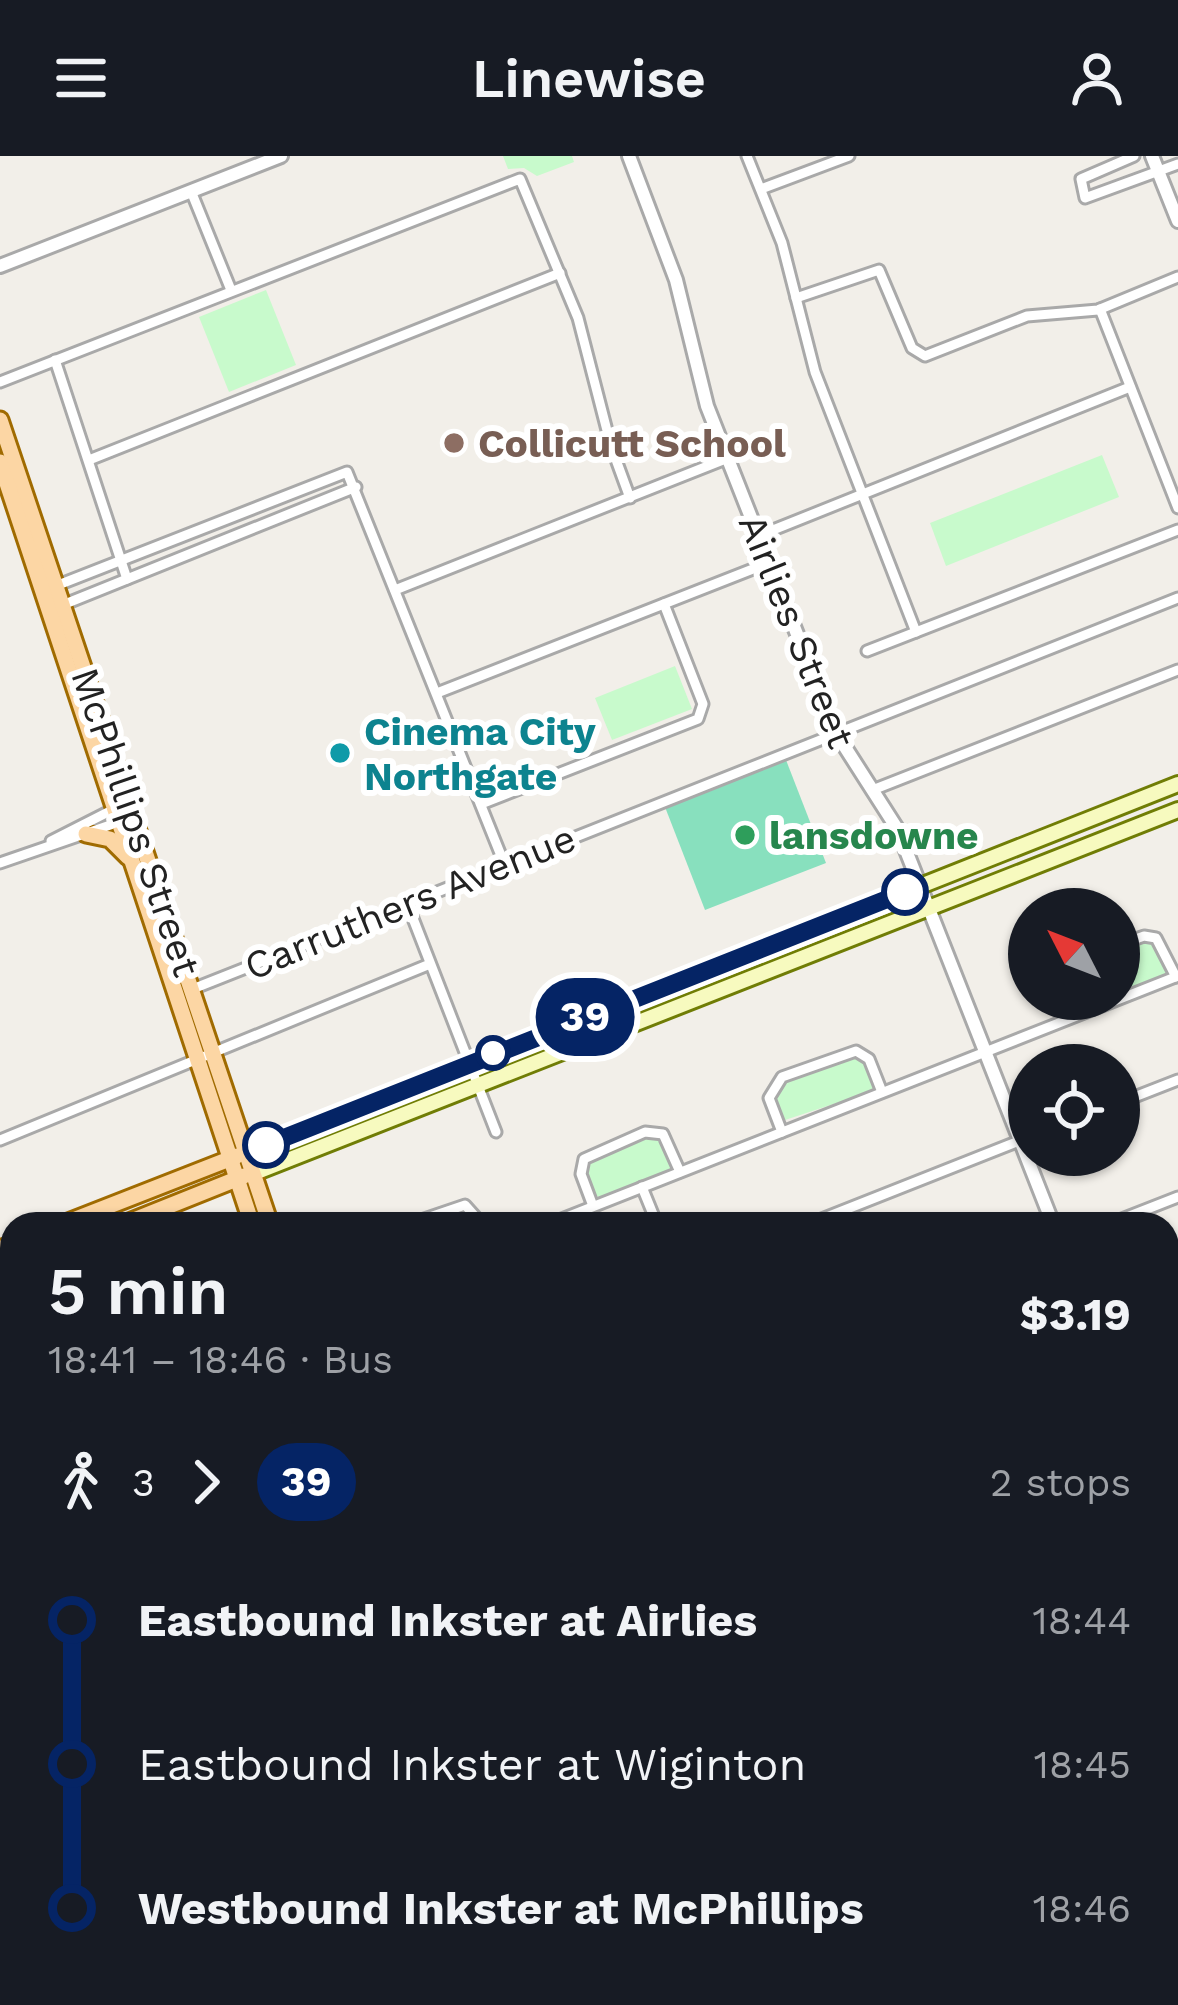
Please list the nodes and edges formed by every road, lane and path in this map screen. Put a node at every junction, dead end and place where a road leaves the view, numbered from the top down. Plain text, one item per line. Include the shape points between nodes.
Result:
1 (280, 156) edge
2 (629, 156) edge
3 (747, 156) edge
4 (849, 156) edge
5 (1134, 156) edge
6 (1152, 156) edge
7 (1178, 164) edge
8 (1159, 172) junction
9 (760, 189) junction
10 (191, 191) junction
11 (1178, 221) edge
12 (0, 266) edge
13 (560, 273) junction
14 (1178, 278) edge
15 (231, 290) junction
16 (796, 298) junction
17 (1100, 309) junction
18 (55, 360) junction
19 (0, 382) edge
20 (1130, 387) junction
21 (0, 420) edge
22 (728, 458) junction
23 (89, 460) junction
24 (0, 462) edge
25 (356, 487) junction
26 (862, 494) junction
27 (630, 498) junction
28 (1178, 508) edge
29 (1178, 530) edge
30 (758, 536) junction
31 (121, 560) junction
32 (768, 563) junction
33 (128, 579) junction
34 (50, 589) junction
35 (395, 590) junction
36 (1178, 598) edge
37 (664, 604) junction
38 (56, 607) junction
39 (916, 632) junction
40 (867, 651) dead end
41 (1178, 670) edge
42 (437, 693) junction
43 (836, 734) junction
44 (1178, 784) edge
45 (875, 789) junction
46 (481, 804) junction
47 (1178, 810) edge
48 (125, 812) junction
49 (86, 834) junction
50 (47, 844) junction
51 (0, 863) edge
52 (504, 863) junction
53 (134, 864) junction
54 (919, 886) junction
55 (406, 903) junction
56 (929, 909) junction
57 (1140, 936) edge
58 (430, 964) junction
59 (1177, 976) edge
60 (1140, 991) edge
61 (185, 992) junction
62 (1065, 1020) edge
63 (985, 1052) junction
64 (207, 1056) junction
65 (469, 1062) junction
66 (1178, 1080) edge
67 (477, 1084) junction
68 (882, 1092) junction
69 (1140, 1095) edge
70 (1008, 1103) edge
71 (496, 1132) dead end
72 (782, 1132) junction
73 (0, 1140) edge
74 (1008, 1145) edge
75 (239, 1156) junction
76 (680, 1172) junction
77 (245, 1176) junction
78 (1037, 1176) edge
79 (642, 1187) junction
80 (1178, 1197) edge
81 (593, 1206) junction
82 (94, 1212) edge
83 (154, 1212) edge
84 (250, 1212) edge
85 (264, 1212) edge
86 (443, 1212) edge
87 (472, 1212) edge
88 (578, 1212) edge
89 (652, 1212) edge
90 (839, 1212) edge
91 (1049, 1212) edge
92 (1140, 1212) edge

1 - 10 street
2 - 22 street, Airlies Street via 676,280
3 - 9 street
4 - 9 street
5 - 8 street via 1081,178 1085,198
6 - 8 street
7 - 8 street
8 - 11 street
9 - 16 street
10 - 12 street
10 - 15 street
13 - 15 street via 520,179
13 - 23 street
13 - 27 street
14 - 17 street
15 - 18 street
16 - 17 street via 879,270 912,348 926,356 1027,316
16 - 26 street
17 - 20 street
18 - 19 street
18 - 23 street
20 - 26 street
20 - 28 street
21 - 34 main road, McPhillips Street
22 - 27 street
22 - 30 street, Airlies Street
23 - 31 street
24 - 34 main road, McPhillips Street
25 - 31 street via 340,472
25 - 33 street
25 - 35 street
26 - 30 street
26 - 39 street
27 - 35 street
29 - 39 street
30 - 32 street, Airlies Street
31 - 33 street
31 - 34 street
32 - 37 street
32 - 43 street, Airlies Street
33 - 38 street
34 - 38 main road, McPhillips Street
35 - 42 street
36 - 43 street, Carruthers Avenue
37 - 42 street
37 - 46 street via 703,704 698,719
38 - 48 main road, McPhillips Street
39 - 40 street
41 - 45 street
42 - 46 street
43 - 45 street, Airlies Street
43 - 52 street, Carruthers Avenue
44 - 54 main road
45 - 54 street, Airlies Street
46 - 52 street
47 - 56 main road
48 - 49 street
48 - 50 street via 64,830
48 - 53 main road, McPhillips Street
48 - 61 main road, McPhillips Street
49 - 50 street
49 - 53 main road via 110,839
50 - 51 street
52 - 55 street, Carruthers Avenue
53 - 61 main road, McPhillips Street
54 - 56 street, Airlies Street
54 - 65 main road
55 - 58 street
55 - 61 street, Carruthers Avenue
56 - 63 street, Airlies Street
56 - 67 main road
57 - 59 street via 1156,938
58 - 64 street
58 - 65 street
59 - 60 street
61 - 64 main road, McPhillips Street
62 - 63 street
63 - 68 street
63 - 70 street, Airlies Street
64 - 73 street
64 - 75 main road, McPhillips Street
65 - 67 street
65 - 75 main road
66 - 69 street
67 - 71 street
67 - 77 main road
68 - 72 street
68 - 72 street via 869,1059 856,1051 782,1077 770,1098
72 - 76 street
74 - 90 street
75 - 77 main road, McPhillips Street
75 - 82 main road
76 - 79 street
76 - 81 street via 663,1134 627,1139 584,1159
77 - 83 main road
77 - 84 main road, McPhillips Street
77 - 85 main road, McPhillips Street
78 - 91 street, Airlies Street
79 - 81 street
79 - 89 street
80 - 92 street
81 - 88 street
86 - 87 street via 465,1204

